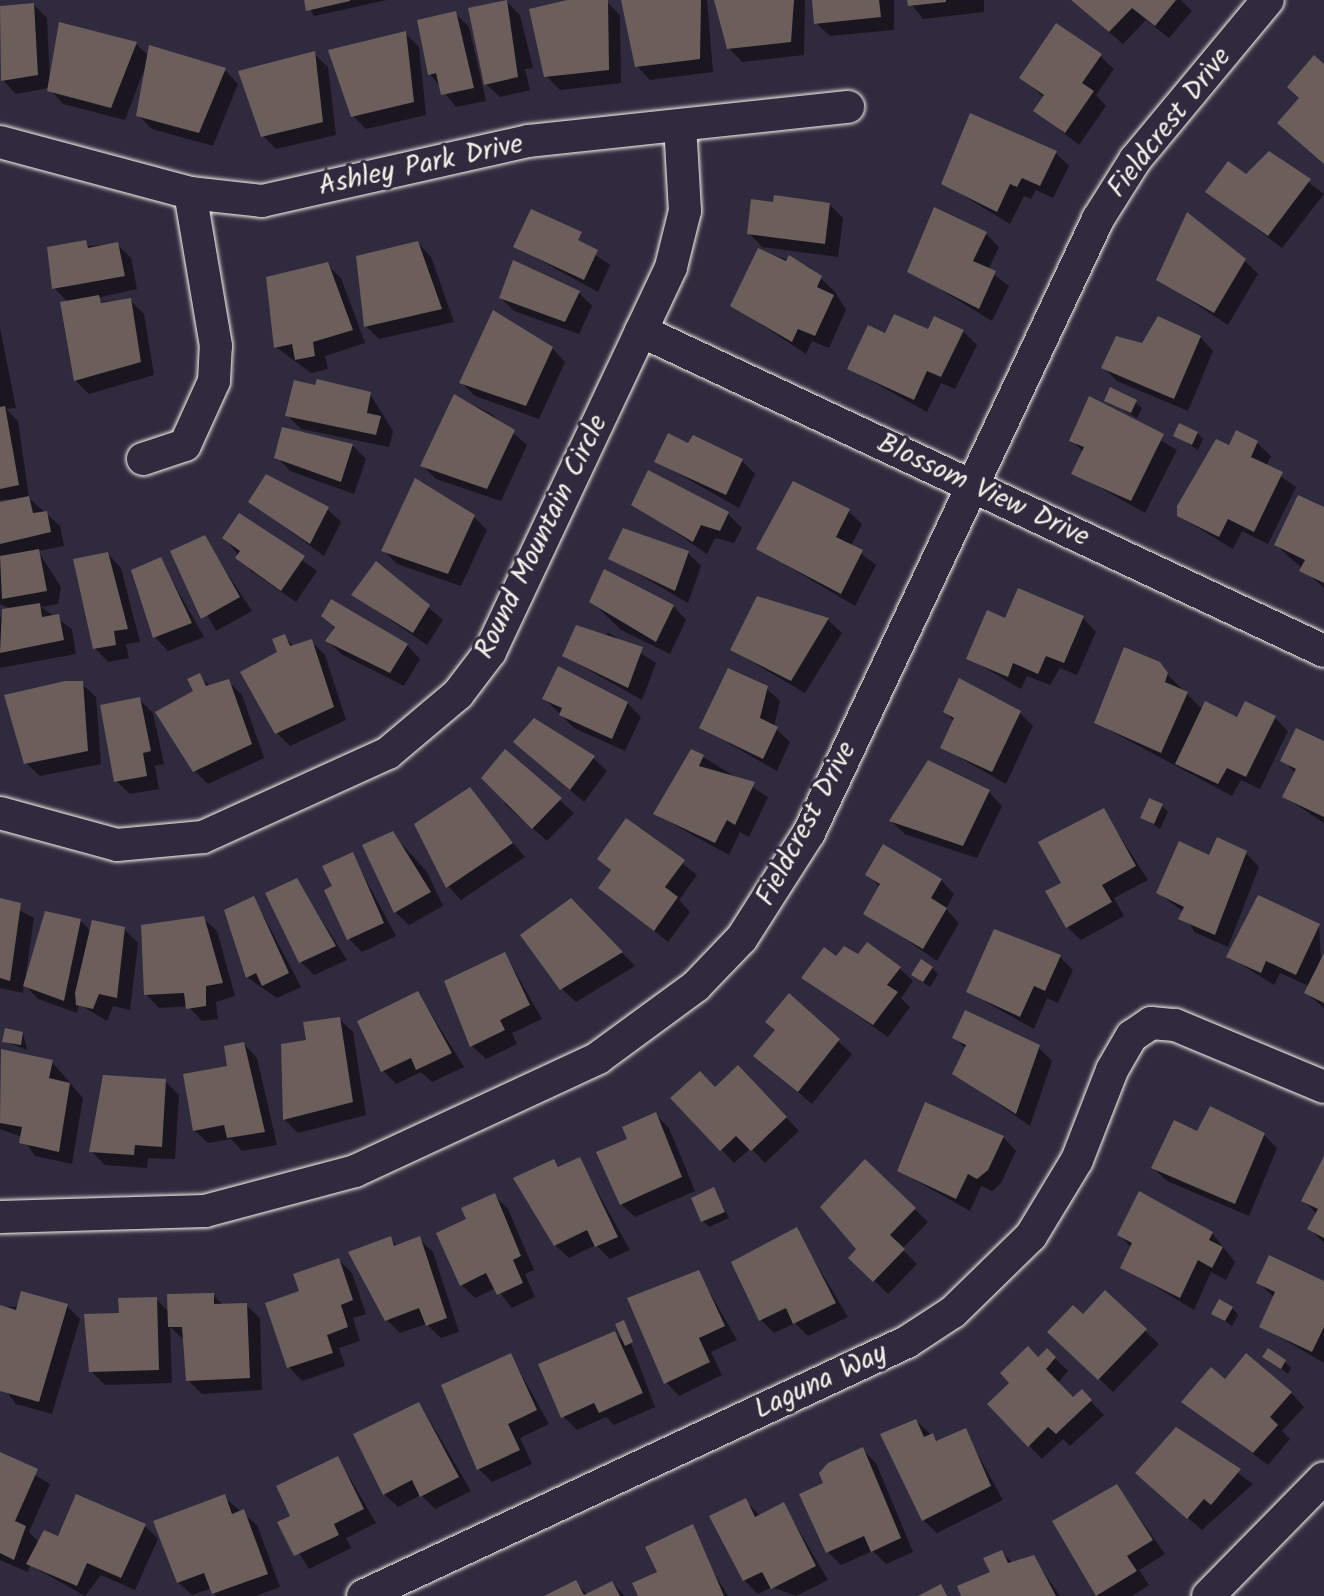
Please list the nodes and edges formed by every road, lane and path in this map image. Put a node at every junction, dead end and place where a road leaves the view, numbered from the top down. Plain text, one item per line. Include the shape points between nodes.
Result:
1 (1268, 0) edge
2 (848, 107) dead end
3 (680, 125) junction
4 (0, 142) edge
5 (190, 193) junction
6 (641, 331) junction
7 (143, 459) dead end
8 (972, 486) junction
9 (1324, 651) edge
10 (0, 813) edge
11 (1324, 1087) edge
12 (0, 1217) edge
13 (1324, 1478) edge
14 (363, 1596) edge
15 (1208, 1596) edge

1 - 8 street, Fieldcrest Drive via 1135,160 1098,219
2 - 3 street, Ashley Park Drive
3 - 5 street, Ashley Park Drive via 529,141 262,201
3 - 6 street, Round Mountain Circle via 679,244
4 - 5 street, Ashley Park Drive
5 - 7 street via 216,346 214,381 185,445
6 - 8 street, Blossom View Drive
6 - 10 street, Round Mountain Circle via 490,652 425,727 388,753 203,837 117,845
8 - 9 street, Blossom View Drive
8 - 12 street, Fieldcrest Drive via 778,889 733,948 651,1023 598,1058 384,1158 276,1197 133,1217
11 - 14 street, Laguna Way via 1187,1030 1151,1023 1132,1036 1112,1070 1077,1160 1031,1236 953,1312 907,1342
13 - 15 street

